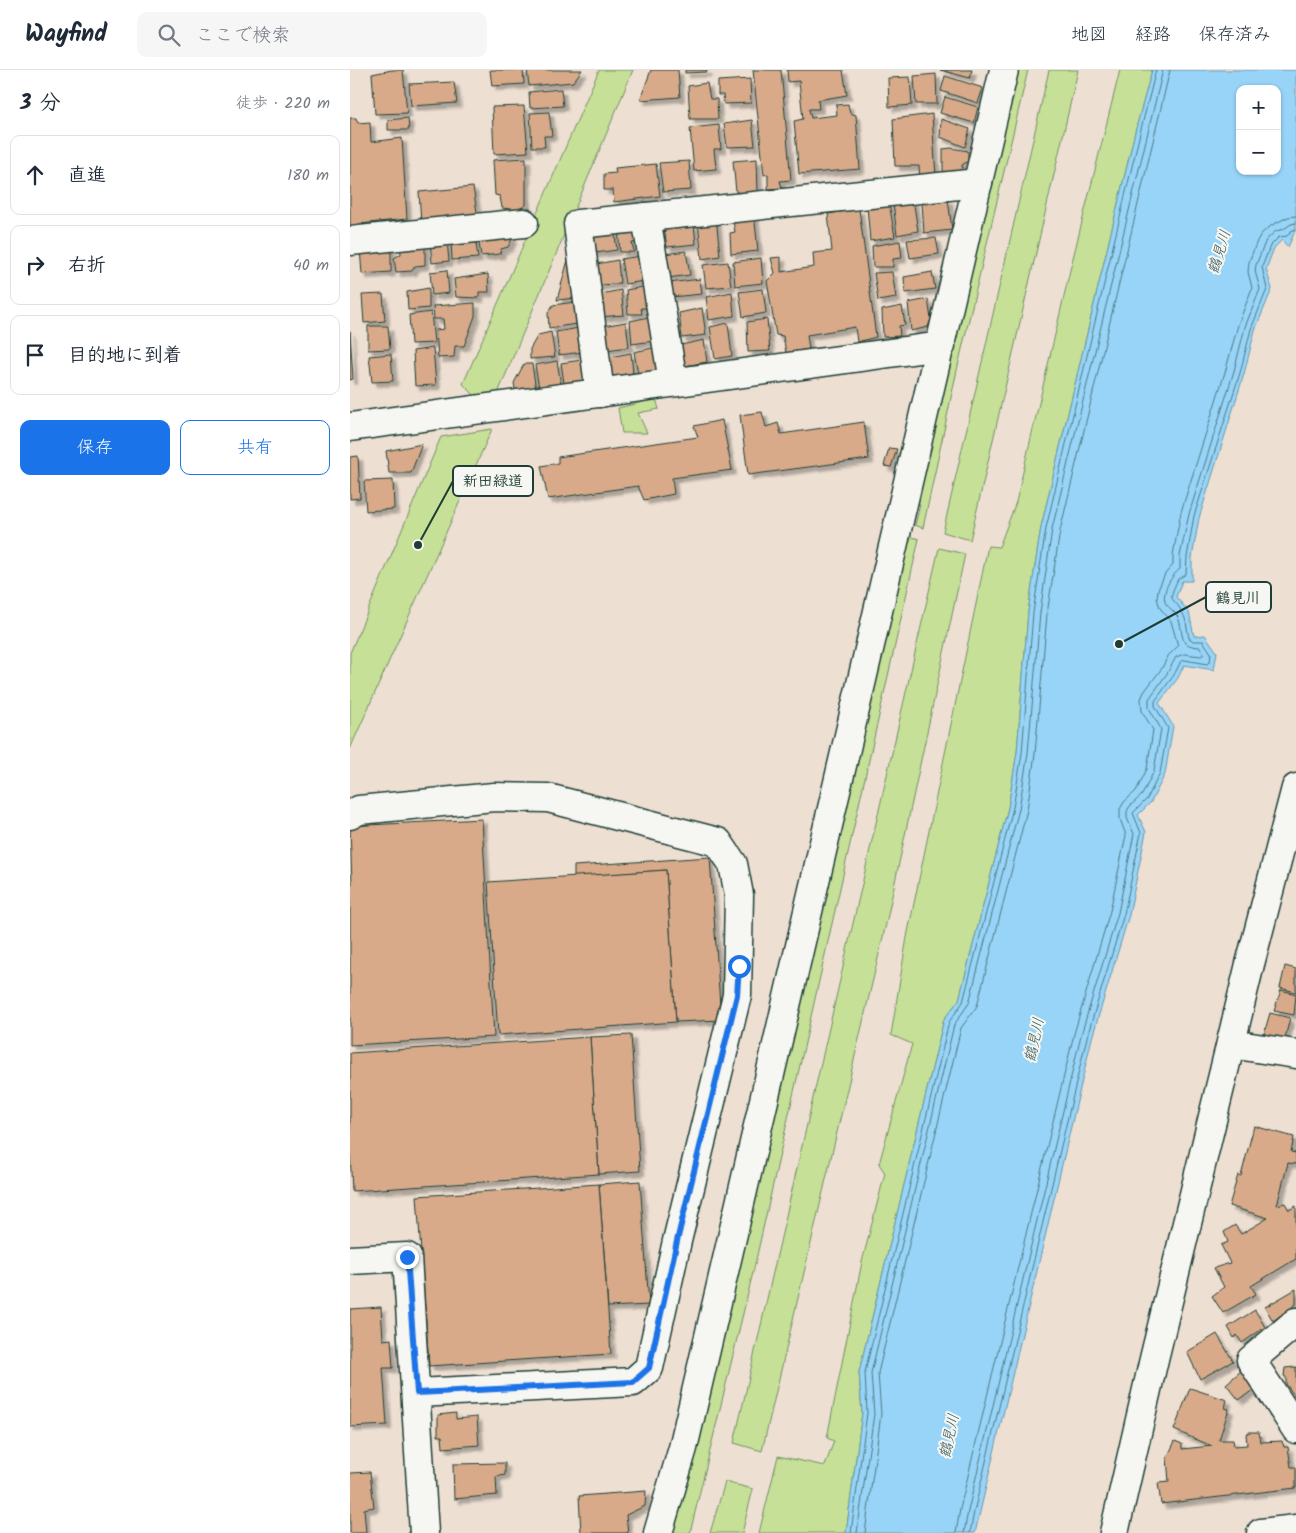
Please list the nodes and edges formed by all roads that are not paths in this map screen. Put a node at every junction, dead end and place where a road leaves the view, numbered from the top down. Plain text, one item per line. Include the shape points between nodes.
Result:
1 (1004, 70) edge
2 (978, 183) junction
3 (646, 217) junction
4 (524, 223) dead end
5 (350, 241) edge
6 (940, 346) junction
7 (673, 382) junction
8 (600, 392) junction
9 (350, 427) edge
10 (1296, 788) edge
11 (350, 815) edge
12 (1290, 841) edge
13 (1231, 1044) junction
14 (1296, 1054) edge
15 (350, 1260) edge
16 (1296, 1322) edge
17 (417, 1393) junction
18 (1296, 1429) edge
19 (1296, 1530) edge
20 (424, 1533) edge
21 (658, 1533) edge
22 (1114, 1533) edge
23 (1261, 1533) edge

1 - 2 street
2 - 3 street
2 - 6 street
3 - 7 street
3 - 8 street via 578,224
4 - 5 street
6 - 7 street
6 - 21 street via 683,1448
7 - 8 street
8 - 9 street
10 - 12 street
11 - 17 street via 359,810 494,796 548,798 718,842 733,864 739,895 737,995 649,1368 633,1382
12 - 13 street via 1250,964
13 - 14 street
13 - 22 street
15 - 17 street via 407,1257
16 - 18 street via 1251,1360
17 - 20 street
19 - 23 street

